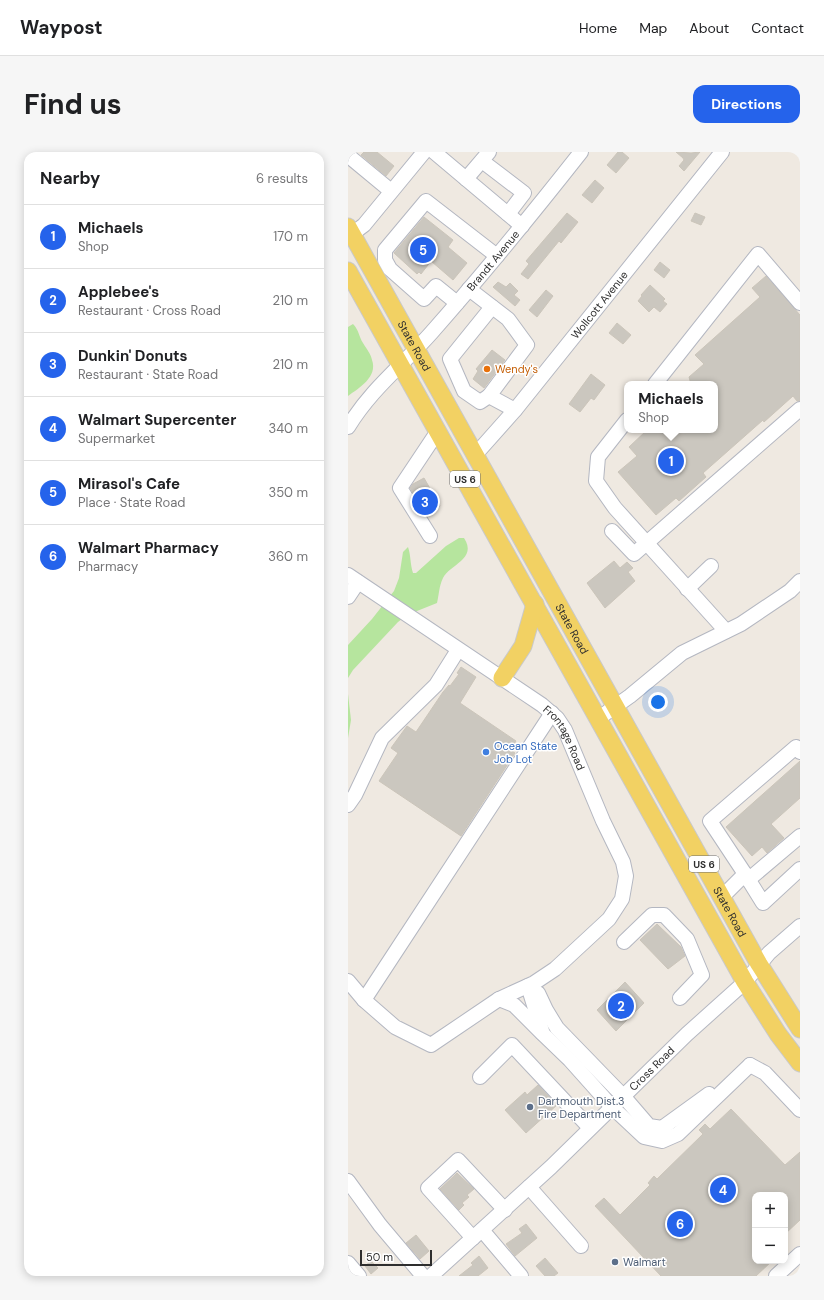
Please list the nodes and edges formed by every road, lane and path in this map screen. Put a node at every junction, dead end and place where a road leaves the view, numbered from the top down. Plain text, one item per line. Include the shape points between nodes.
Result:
1 (348, 152) edge
2 (424, 152) edge
3 (434, 152) edge
4 (581, 152) edge
5 (722, 152) edge
6 (486, 156) edge
7 (466, 179) junction
8 (391, 191) junction
9 (508, 214) junction
10 (522, 226) junction
11 (350, 231) edge
12 (497, 256) junction
13 (348, 271) edge
14 (469, 289) junction
15 (458, 303) junction
16 (800, 303) edge
17 (492, 307) junction
18 (416, 350) junction
19 (401, 365) junction
20 (658, 381) edge
21 (488, 396) junction
22 (800, 409) edge
23 (515, 410) junction
24 (624, 424) edge
25 (348, 427) edge
26 (438, 431) junction
27 (475, 455) junction
28 (612, 531) dead end
29 (430, 536) dead end
30 (647, 543) junction
31 (712, 566) dead end
32 (353, 579) edge
33 (800, 581) edge
34 (687, 588) junction
35 (348, 597) edge
36 (535, 604) junction
37 (726, 632) junction
38 (458, 650) junction
39 (502, 678) junction
40 (616, 707) junction
41 (552, 713) junction
42 (599, 718) junction
43 (800, 752) edge
44 (348, 805) edge
45 (800, 836) edge
46 (800, 869) edge
47 (747, 877) junction
48 (722, 897) junction
49 (800, 926) edge
50 (624, 942) dead end
51 (759, 964) junction
52 (555, 969) junction
53 (348, 981) edge
54 (745, 982) junction
55 (531, 985) junction
56 (680, 998) dead end
57 (499, 999) junction
58 (364, 1000) junction
59 (546, 1010) junction
60 (800, 1029) edge
61 (543, 1034) junction
62 (800, 1063) edge
63 (750, 1065) junction
64 (480, 1077) dead end
65 (624, 1097) junction
66 (612, 1107) junction
67 (800, 1110) edge
68 (590, 1128) junction
69 (348, 1181) edge
70 (529, 1187) junction
71 (504, 1210) junction
72 (478, 1234) junction
73 (581, 1246) dead end
74 (800, 1254) edge
75 (349, 1265) edge
76 (359, 1276) edge
77 (423, 1276) edge
78 (432, 1276) edge
79 (521, 1276) edge
80 (776, 1276) edge

1 - 8 street via 351,158
2 - 8 street
3 - 7 street
4 - 10 street, Brandt Avenue
5 - 23 street, Wollcott Avenue
6 - 7 street
6 - 9 street via 524,193
7 - 9 street
8 - 11 street via 364,225
9 - 10 street
10 - 12 street, Brandt Avenue
11 - 18 main road, State Road / US 6
12 - 14 street, Brandt Avenue
12 - 15 street via 426,201 385,250 385,260 390,269 424,299 436,286
13 - 19 main road, State Road / US 6
14 - 15 street, Brandt Avenue
14 - 17 street
15 - 18 street, Brandt Avenue
16 - 20 street via 758,254
17 - 21 street via 508,319 527,345
17 - 21 street via 450,359 464,391 480,402
18 - 19 street, Brandt Avenue
18 - 27 main road, State Road / US 6
19 - 25 street, Brandt Avenue via 374,391
19 - 26 main road, State Road / US 6
21 - 23 street
22 - 30 street
23 - 27 street, Wollcott Avenue
24 - 30 street via 598,457 596,481 615,508
26 - 29 street via 400,488
26 - 36 main road, State Road / US 6
27 - 40 main road, State Road / US 6
28 - 30 street via 634,554
30 - 34 street
31 - 34 street
32 - 35 street
32 - 38 street, Frontage Road
33 - 37 street via 790,592
34 - 37 street
36 - 39 main road via 523,646
36 - 42 main road, State Road / US 6
37 - 40 street via 682,653
38 - 39 street, Frontage Road
38 - 44 street via 436,685 382,738
39 - 41 street, Frontage Road
40 - 42 street
40 - 48 main road, State Road / US 6
41 - 52 street, Frontage Road via 564,730 623,862 626,876 622,899 613,914
41 - 58 street
42 - 54 main road, State Road / US 6
43 - 47 street via 796,747 710,821
45 - 47 street
46 - 47 street via 763,903
47 - 48 street
48 - 51 main road, State Road / US 6
49 - 51 street, Cross Road
50 - 56 street via 652,915 664,915 687,939 702,975
51 - 54 street, Cross Road
51 - 60 main road, State Road / US 6
52 - 55 street, Frontage Road
52 - 59 street via 546,996
53 - 58 street
54 - 62 main road, State Road / US 6
54 - 65 street, Cross Road via 687,1034
55 - 57 street, Frontage Road
55 - 59 street
55 - 61 street
57 - 58 street, Frontage Road via 431,1045 395,1027
57 - 61 street via 514,1005
59 - 65 street via 557,1028
61 - 66 street
63 - 65 street via 662,1128 649,1126
63 - 66 street via 678,1134 662,1141 644,1137
63 - 67 street via 765,1073
64 - 68 street via 512,1044
65 - 66 street, Cross Road
66 - 68 street, Cross Road
68 - 70 street, Cross Road
69 - 77 street via 380,1225
70 - 71 street, Cross Road
70 - 73 street
71 - 72 street, Cross Road
71 - 72 street via 458,1160 428,1188
72 - 78 street, Cross Road
72 - 79 street
74 - 80 street
75 - 76 street

